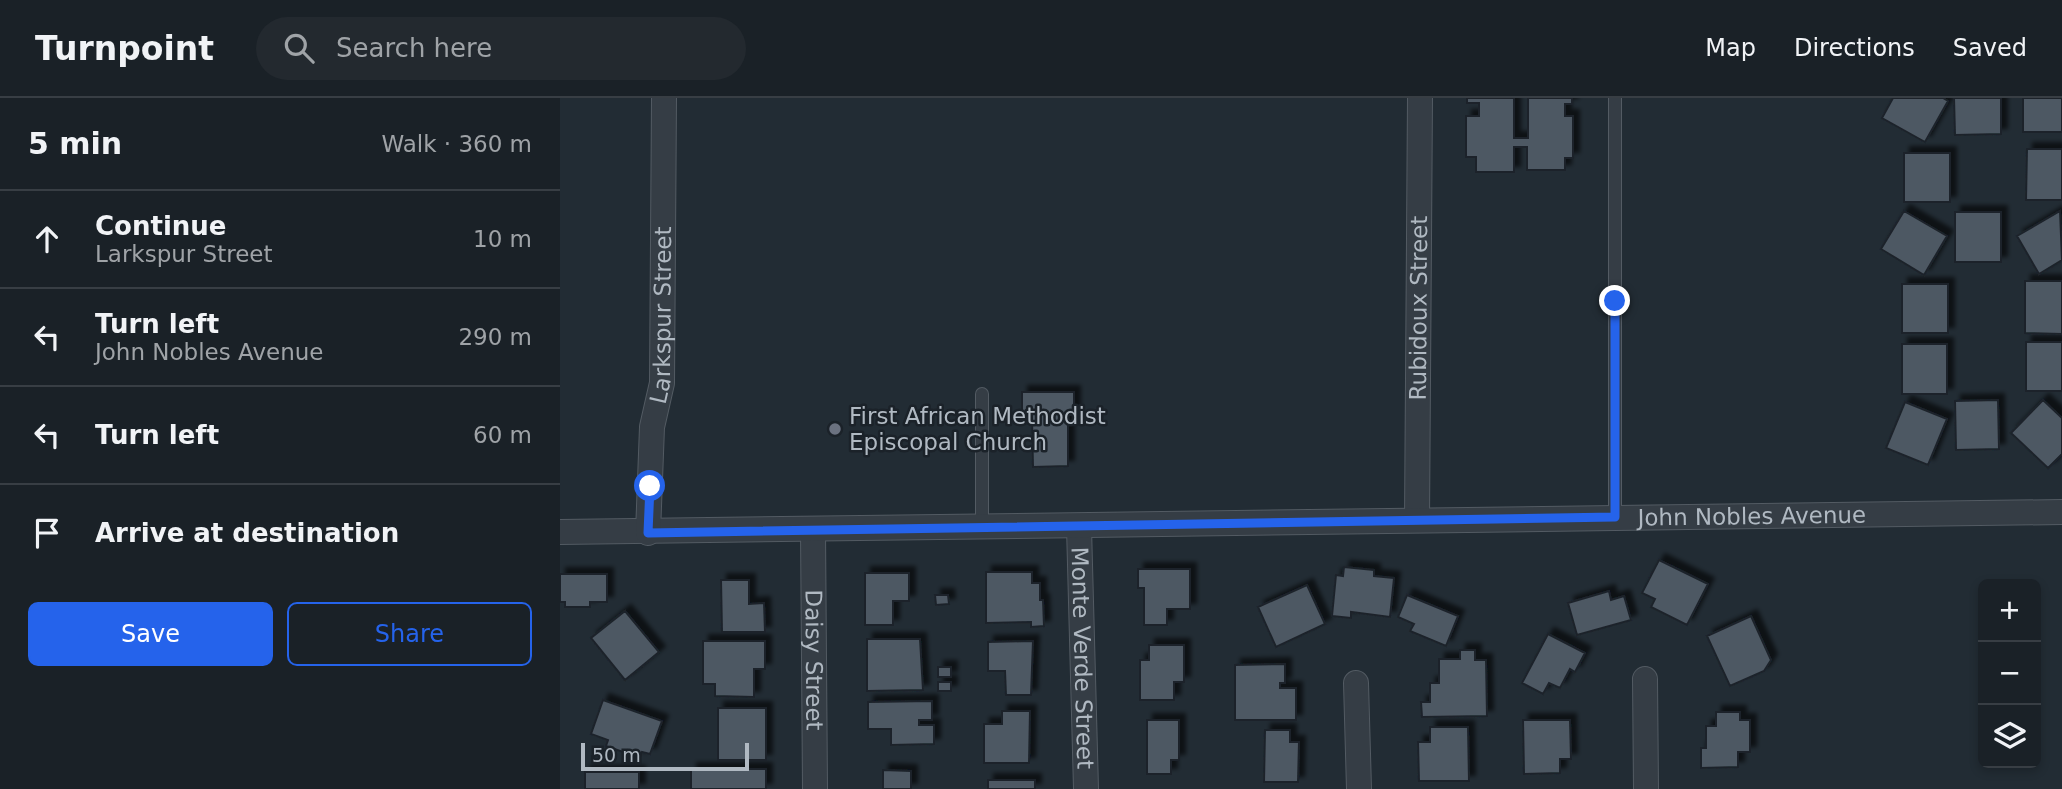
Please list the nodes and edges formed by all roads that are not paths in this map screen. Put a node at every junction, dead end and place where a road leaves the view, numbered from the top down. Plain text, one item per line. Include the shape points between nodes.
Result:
1 (664, 98) edge
2 (1420, 98) edge
3 (1615, 98) edge
4 (982, 394) dead end
5 (2062, 512) edge
6 (1615, 517) junction
7 (1417, 520) junction
8 (1079, 527) junction
9 (982, 528) junction
10 (813, 530) junction
11 (560, 532) edge
12 (648, 533) junction
13 (1645, 679) dead end
14 (1356, 683) dead end
15 (815, 789) edge
16 (1086, 789) edge
17 (1359, 789) edge
18 (1646, 789) edge

1 - 12 street, Larkspur Street via 662,383 652,426
2 - 7 street, Rubidoux Street
3 - 6 lane
4 - 9 lane
5 - 6 street, John Nobles Avenue
6 - 7 street, John Nobles Avenue
7 - 8 street, John Nobles Avenue
8 - 9 street, John Nobles Avenue
8 - 16 street, Monte Verde Street
9 - 10 street, John Nobles Avenue
10 - 12 street, John Nobles Avenue
10 - 15 street, Daisy Street
11 - 12 street, John Nobles Avenue
13 - 18 street
14 - 17 street

